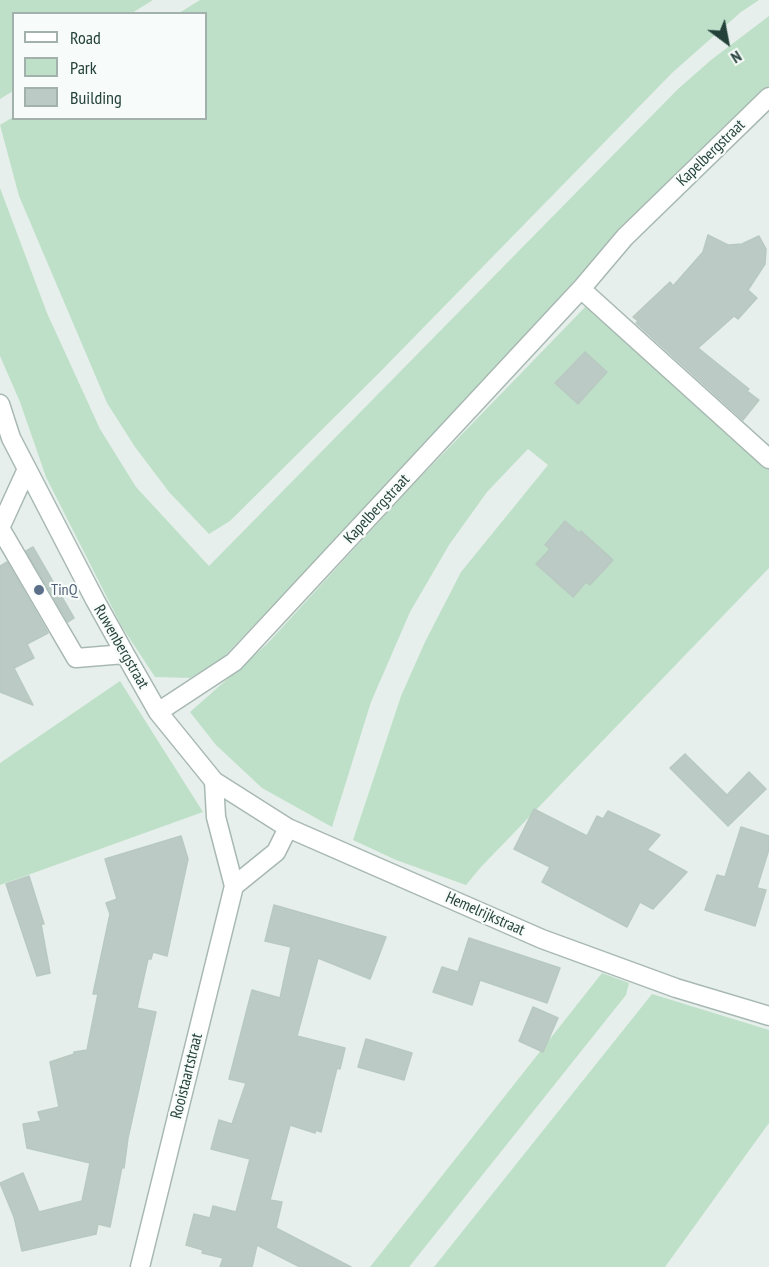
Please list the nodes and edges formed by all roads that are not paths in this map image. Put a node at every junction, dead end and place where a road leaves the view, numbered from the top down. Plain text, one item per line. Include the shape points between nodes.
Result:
1 (769, 97) edge
2 (581, 289) junction
3 (0, 404) edge
4 (5, 443) edge
5 (769, 459) edge
6 (27, 469) junction
7 (125, 654) junction
8 (159, 712) junction
9 (214, 781) junction
10 (288, 828) junction
11 (234, 886) junction
12 (769, 1016) edge
13 (141, 1267) edge

1 - 2 street, Kapelbergstraat via 625,237
2 - 5 street
2 - 8 street, Kapelbergstraat via 234,662
3 - 4 street, Ruwenbergstraat
4 - 6 street, Ruwenbergstraat
6 - 7 street, Ruwenbergstraat
6 - 7 street via 0,528 76,658
7 - 8 street, Ruwenbergstraat
8 - 9 street, Ruwenbergstraat
9 - 10 street, Hemelrijkstraat
9 - 11 street, Rooistaartstraat via 216,817
10 - 11 street via 276,852
10 - 12 street, Hemelrijkstraat via 542,939 676,988
11 - 13 street, Rooistaartstraat

